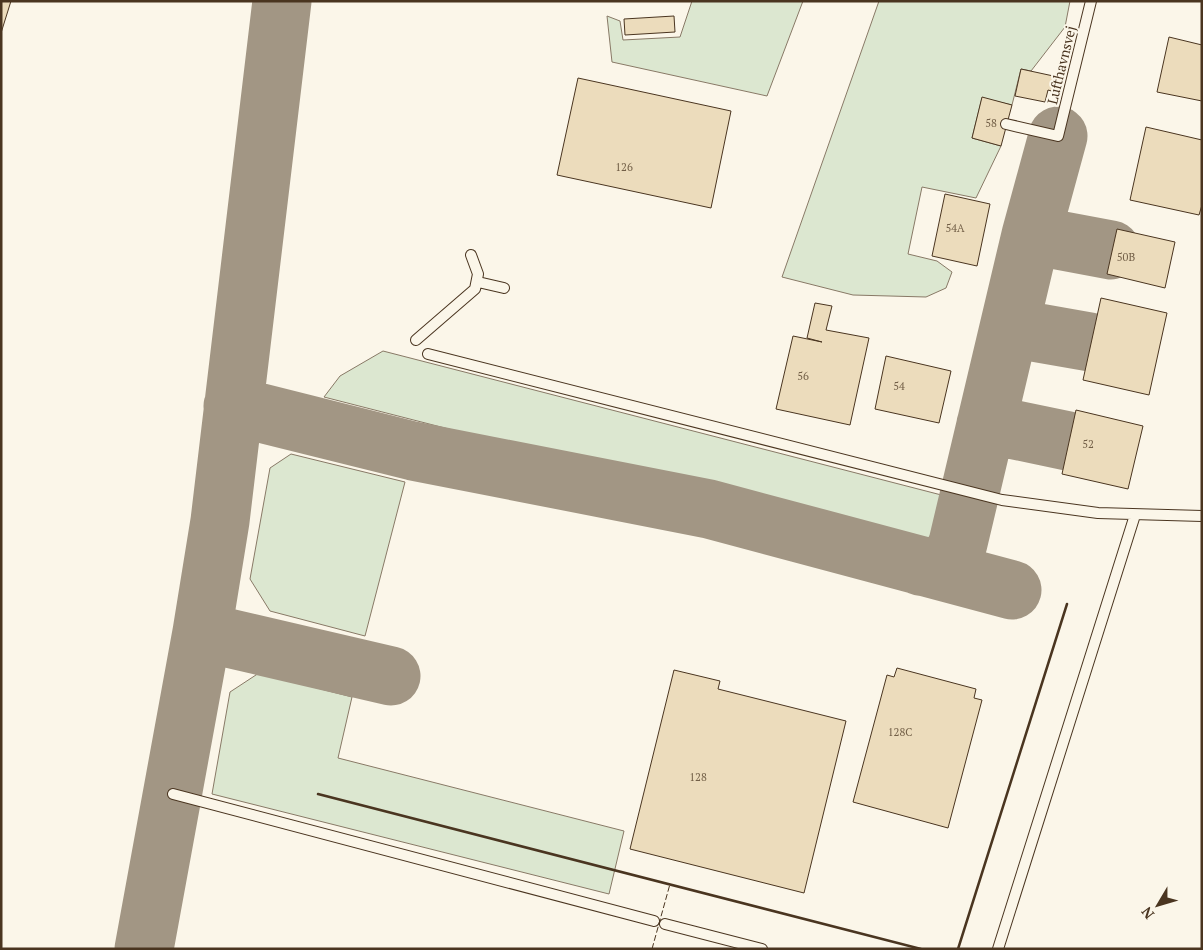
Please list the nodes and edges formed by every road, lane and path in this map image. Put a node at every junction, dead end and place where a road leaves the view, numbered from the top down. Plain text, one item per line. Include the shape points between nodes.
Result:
1 (1091, 1) edge
2 (1006, 124) dead end
3 (471, 255) dead end
4 (478, 282) junction
5 (504, 288) dead end
6 (416, 340) dead end
7 (428, 354) dead end
8 (1135, 515) junction
9 (1202, 516) edge
10 (172, 794) dead end
11 (654, 921) dead end
12 (665, 924) dead end
13 (762, 949) edge
14 (998, 949) edge

1 - 2 lane, Lufthavnsvej via 1058,136
3 - 4 lane
4 - 5 lane
4 - 6 lane via 470,294
7 - 8 lane via 1002,500
8 - 9 lane
8 - 14 lane
10 - 11 lane
12 - 13 lane

